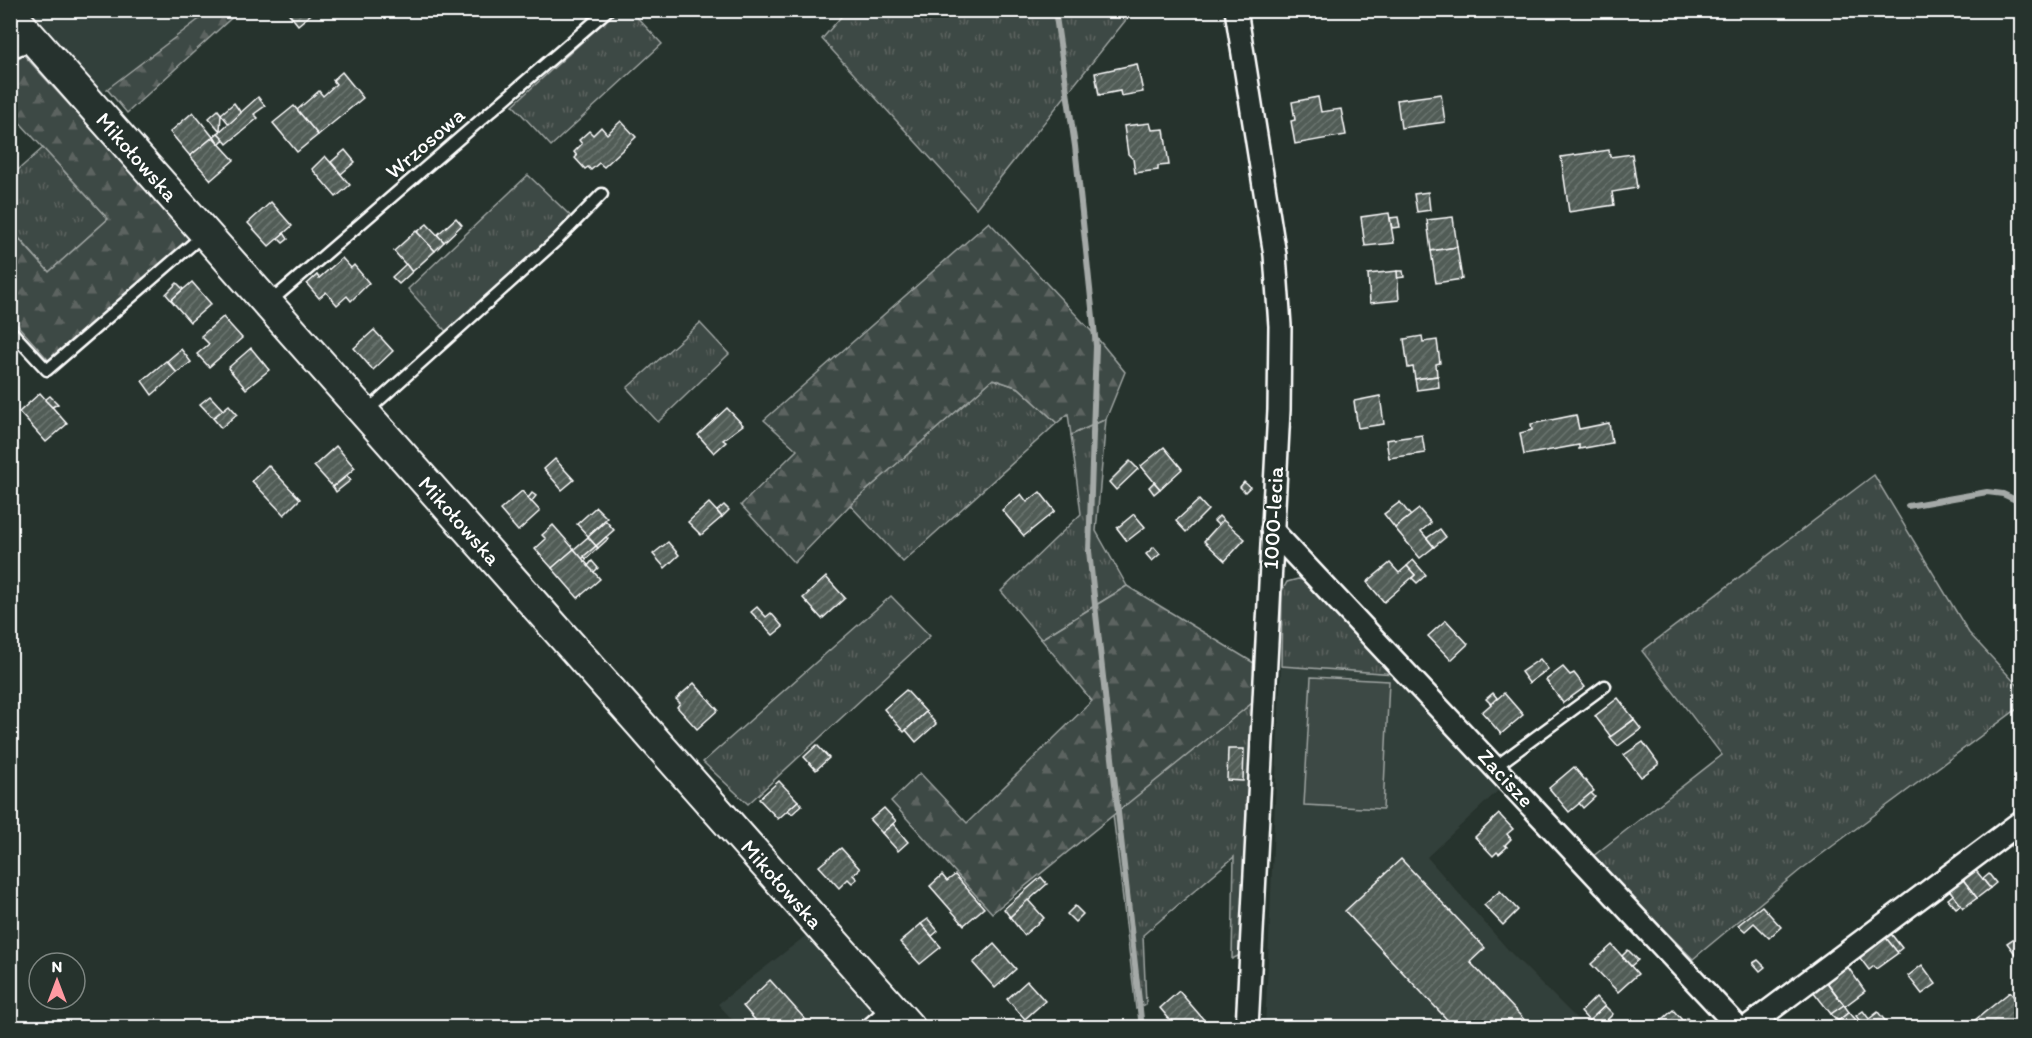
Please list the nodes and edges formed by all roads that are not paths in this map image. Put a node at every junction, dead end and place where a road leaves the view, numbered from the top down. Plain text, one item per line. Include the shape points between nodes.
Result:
1 (608, 10) edge
2 (1236, 10) edge
3 (10, 13) edge
4 (24, 48) edge
5 (602, 194) dead end
6 (205, 233) junction
7 (268, 304) junction
8 (10, 330) edge
9 (364, 413) junction
10 (1272, 530) junction
11 (1605, 686) dead end
12 (1495, 767) junction
13 (2022, 821) edge
14 (892, 1021) edge
15 (1247, 1028) edge
16 (1739, 1028) edge
17 (1746, 1028) edge

1 - 7 lane, Wrzosowa
2 - 10 street, 1000-lecia via 1275,255 1281,326
3 - 4 main road, Mikołowska
4 - 6 main road, Mikołowska
5 - 9 lane via 557,240
6 - 7 main road, Mikołowska
6 - 8 lane via 47,370
7 - 9 main road, Mikołowska
9 - 14 main road, Mikołowska
10 - 12 street, Zacisze
10 - 15 street, 1000-lecia
11 - 12 lane
12 - 16 street, Zacisze
13 - 17 street

